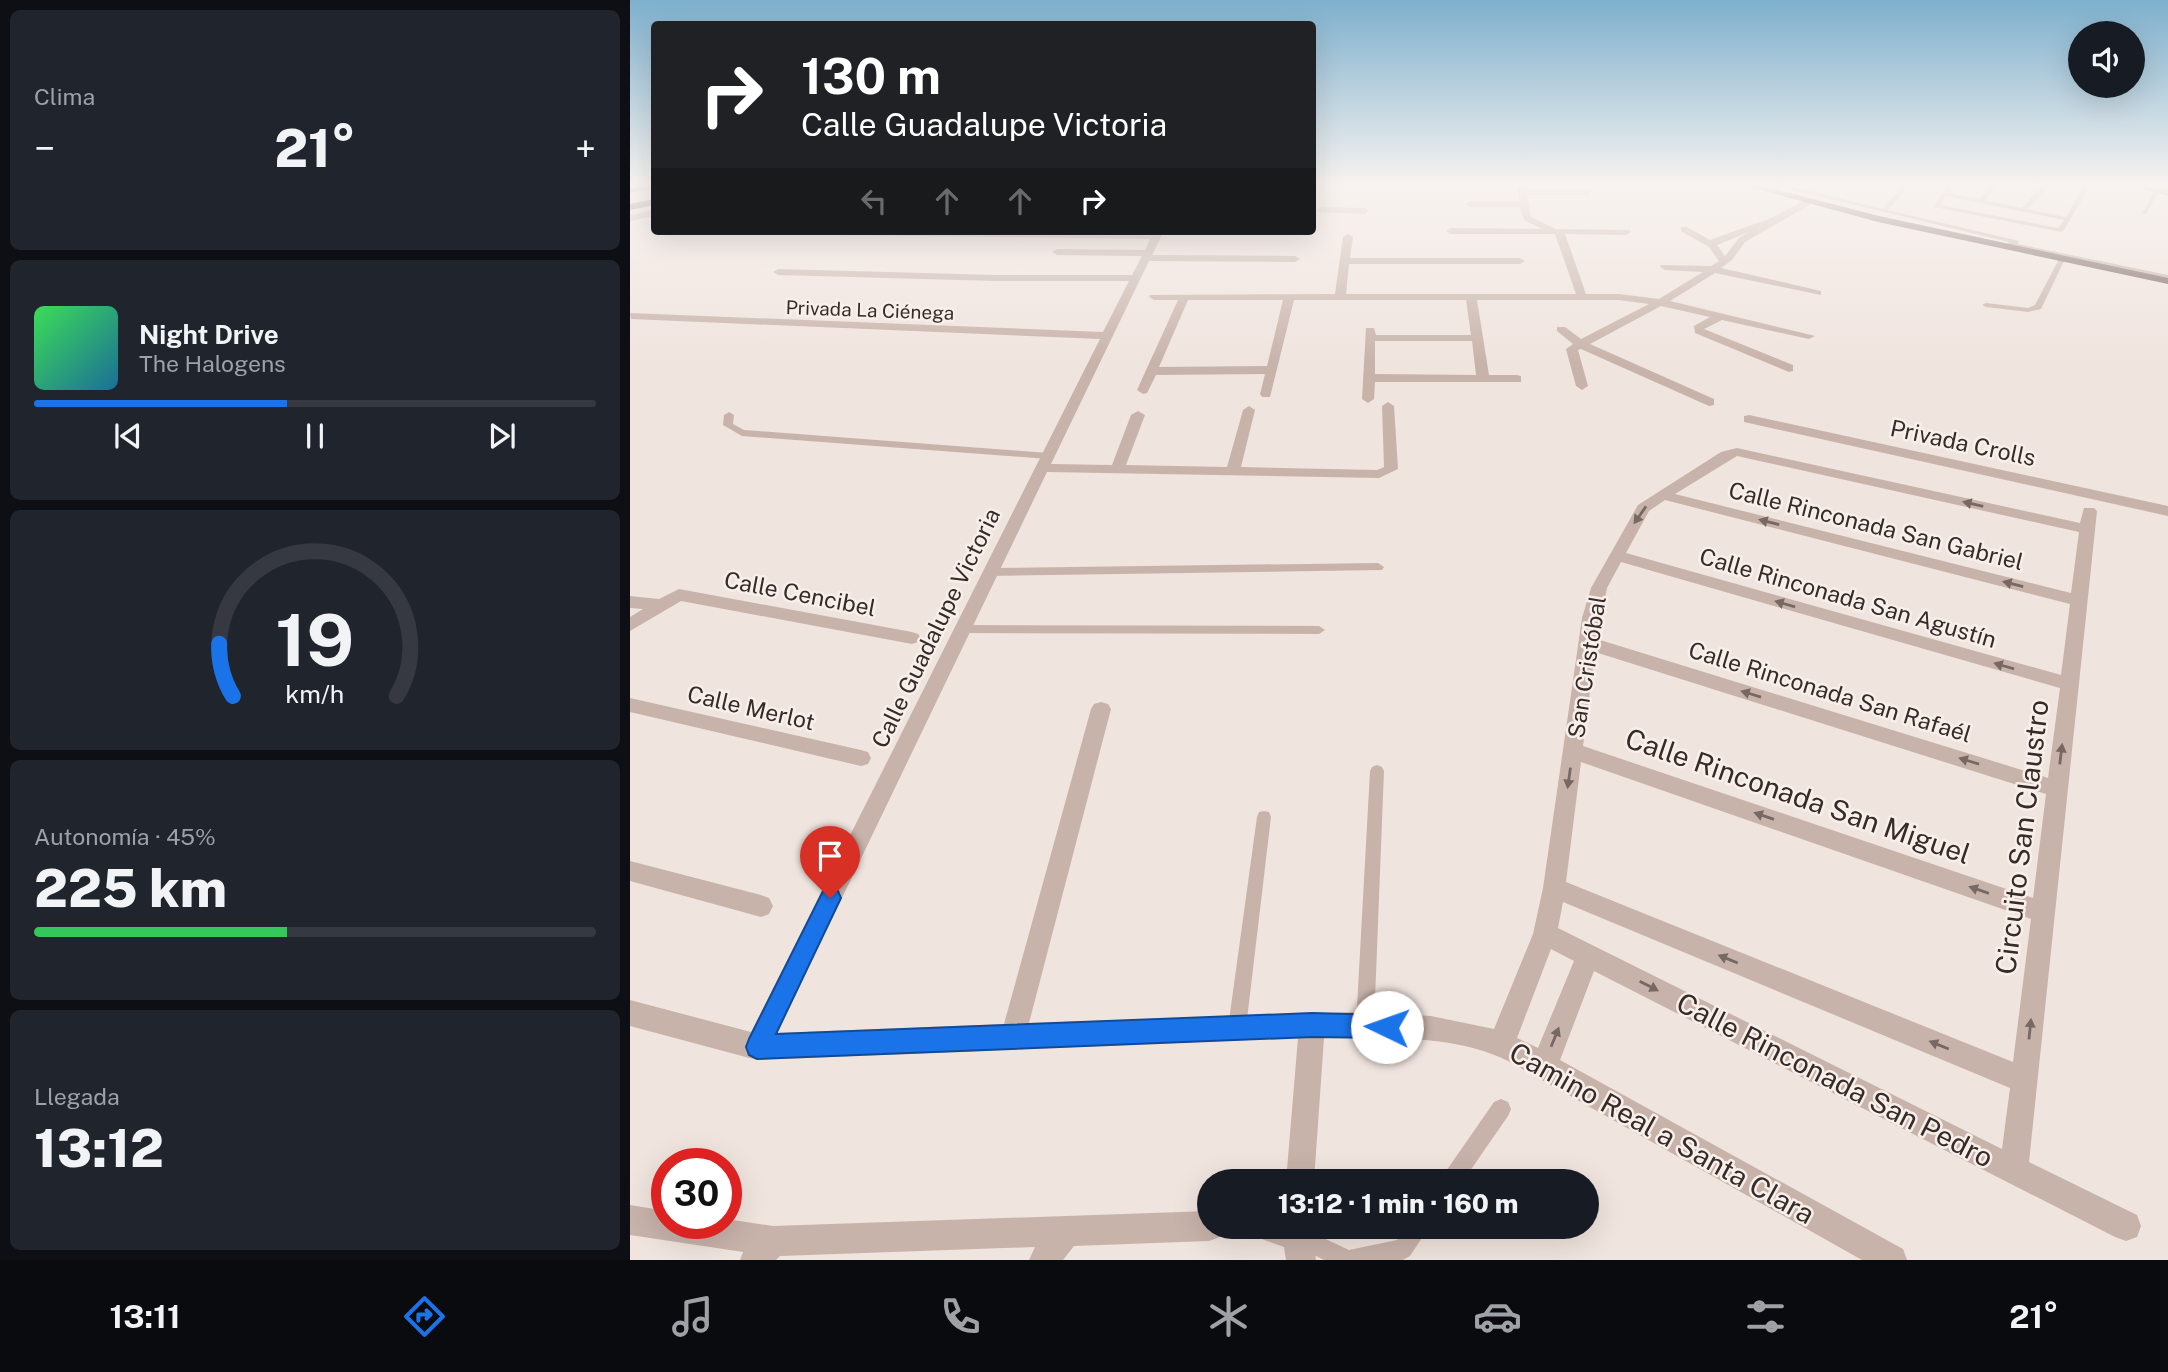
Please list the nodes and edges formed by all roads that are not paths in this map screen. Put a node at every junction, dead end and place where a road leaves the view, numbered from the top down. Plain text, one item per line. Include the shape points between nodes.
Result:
1 (1152, 245) edge
2 (1347, 245) edge
3 (1564, 245) edge
4 (1712, 245) edge
5 (1739, 245) edge
6 (1999, 245) edge
7 (2017, 245) edge
8 (2028, 245) edge
9 (2043, 245) edge
10 (1057, 252) dead end
11 (1295, 259) dead end
12 (2062, 259) junction
13 (1723, 260) junction
14 (1345, 261) junction
15 (1520, 261) dead end
16 (1665, 267) dead end
17 (1711, 269) junction
18 (778, 272) dead end
19 (2168, 275) edge
20 (1136, 278) junction
21 (1817, 293) dead end
22 (1185, 296) junction
23 (1340, 296) junction
24 (1154, 297) dead end
25 (1289, 297) junction
26 (1471, 297) junction
27 (1582, 297) junction
28 (1659, 302) junction
29 (1986, 305) dead end
30 (631, 316) edge
31 (1720, 316) junction
32 (1561, 329) dead end
33 (1107, 336) junction
34 (1809, 336) dead end
35 (1477, 338) junction
36 (1580, 344) junction
37 (1789, 368) dead end
38 (1272, 370) junction
39 (1152, 371) junction
40 (1368, 378) junction
41 (1483, 379) junction
42 (1517, 379) dead end
43 (1582, 386) dead end
44 (1143, 390) dead end
45 (1266, 394) dead end
46 (1368, 399) dead end
47 (1709, 402) dead end
48 (1388, 406) dead end
49 (1249, 410) dead end
50 (729, 415) dead end
51 (1138, 415) dead end
52 (1749, 419) dead end
53 (1045, 462) junction
54 (1117, 469) junction
55 (1233, 471) junction
56 (1661, 495) junction
57 (2168, 511) edge
58 (2088, 520) joint
59 (1615, 555) junction
60 (1378, 567) dead end
61 (991, 572) junction
62 (2079, 601) junction
63 (630, 602) edge
64 (658, 605) junction
65 (630, 625) edge
66 (963, 629) junction
67 (1319, 630) dead end
68 (912, 638) dead end
69 (1588, 643) junction
70 (2070, 684) junction
71 (630, 705) edge
72 (1101, 709) dead end
73 (1573, 751) junction
74 (861, 758) dead end
75 (1377, 771) dead end
76 (2057, 789) junction
77 (1264, 817) dead end
78 (630, 871) edge
79 (1554, 888) junction
80 (761, 906) dead end
81 (2043, 912) junction
82 (1545, 934) junction
83 (1588, 956) junction
84 (630, 1013) edge
85 (1312, 1025) junction
86 (1366, 1025) junction
87 (1237, 1028) junction
88 (1013, 1037) junction
89 (1501, 1044) junction
90 (757, 1047) junction
91 (1544, 1066) junction
92 (2024, 1080) junction
93 (1501, 1109) dead end
94 (1301, 1169) edge
95 (1459, 1169) edge
96 (2014, 1170) junction
97 (630, 1220) edge
98 (1197, 1226) edge
99 (2126, 1226) dead end
100 (1067, 1231) junction
101 (1296, 1239) edge
102 (1410, 1239) edge
103 (764, 1250) edge
104 (1044, 1260) edge
105 (1348, 1260) edge
106 (1892, 1260) edge

1 - 10 street
1 - 11 street
1 - 20 street, Calle Guadalupe Victoria
2 - 14 street
3 - 27 street
4 - 13 street
5 - 13 street
6 - 12 main road
7 - 19 lane
8 - 19 lane
9 - 19 main road
12 - 19 main road
12 - 29 lane via 2038,307
13 - 17 street
14 - 15 street
14 - 23 street
16 - 17 street
17 - 21 street
17 - 28 street
18 - 20 street
20 - 33 street, Calle Guadalupe Victoria
22 - 24 street
22 - 25 street
22 - 39 street
23 - 25 street
23 - 26 street
25 - 38 street
26 - 27 street
26 - 35 street
27 - 28 street
28 - 31 street
28 - 36 street
30 - 33 street, Privada La Ciénega
31 - 34 street
31 - 37 street via 1699,331
32 - 36 street
33 - 53 street, Calle Guadalupe Victoria
35 - 40 street via 1370,334
35 - 41 street
36 - 43 street via 1572,349
36 - 47 street
38 - 39 street
38 - 45 street
39 - 44 street
40 - 41 street
40 - 46 street
41 - 42 street
48 - 55 street via 1388,472
49 - 55 street
50 - 53 lane via 728,425 742,433
51 - 54 street
52 - 57 street, Privada Crolls
53 - 54 street
53 - 61 street, Calle Guadalupe Victoria
54 - 55 street
58 -> 56 street, San Cristóbal via 1737,452
56 -> 59 street, San Cristóbal via 1643,508
62 -> 56 street, Calle Rinconada San Gabriel
58 - 62 street, Circuito San Claustro
59 - 69 street, San Cristóbal via 1599,588
70 -> 59 street, Calle Rinconada San Agustín
60 - 61 lane
61 - 66 street, Calle Guadalupe Victoria
62 - 70 street, Circuito San Claustro
63 - 64 street
64 - 65 street
64 - 68 street, Calle Cencibel via 679,595
66 - 67 lane
66 - 90 street, Calle Guadalupe Victoria
69 - 73 street, San Cristóbal
76 -> 69 street, Calle Rinconada San Rafaél
76 -> 70 street, Circuito San Claustro
71 - 74 street, Calle Merlot
72 - 88 street
73 -> 79 street, San Cristóbal
81 -> 73 street, Calle Rinconada San Miguel
75 - 86 lane
76 - 81 street, Circuito San Claustro
77 - 87 lane
78 - 80 street
79 - 82 street, San Cristóbal
92 -> 79 street
92 -> 81 street, Circuito San Claustro
82 - 83 street, Calle Rinconada San Pedro
82 - 89 street, San Cristóbal
91 -> 83 street
83 -> 96 street, Calle Rinconada San Pedro
84 - 90 street, Camino Real a Santa Clara
85 - 86 street, Camino Real a Santa Clara
85 - 87 street, Camino Real a Santa Clara
85 - 94 street
86 - 89 street, Camino Real a Santa Clara via 1452,1032
87 - 88 street, Camino Real a Santa Clara
88 - 90 street, Camino Real a Santa Clara
89 - 91 street, Camino Real a Santa Clara
91 - 106 street, Camino Real a Santa Clara
92 - 96 street, Circuito San Claustro
93 - 95 lane
96 - 99 street, Calle Rinconada San Pedro
97 - 103 street
98 - 100 street
100 - 103 street
100 - 104 street
101 - 105 lane
102 - 105 lane via 1403,1249

